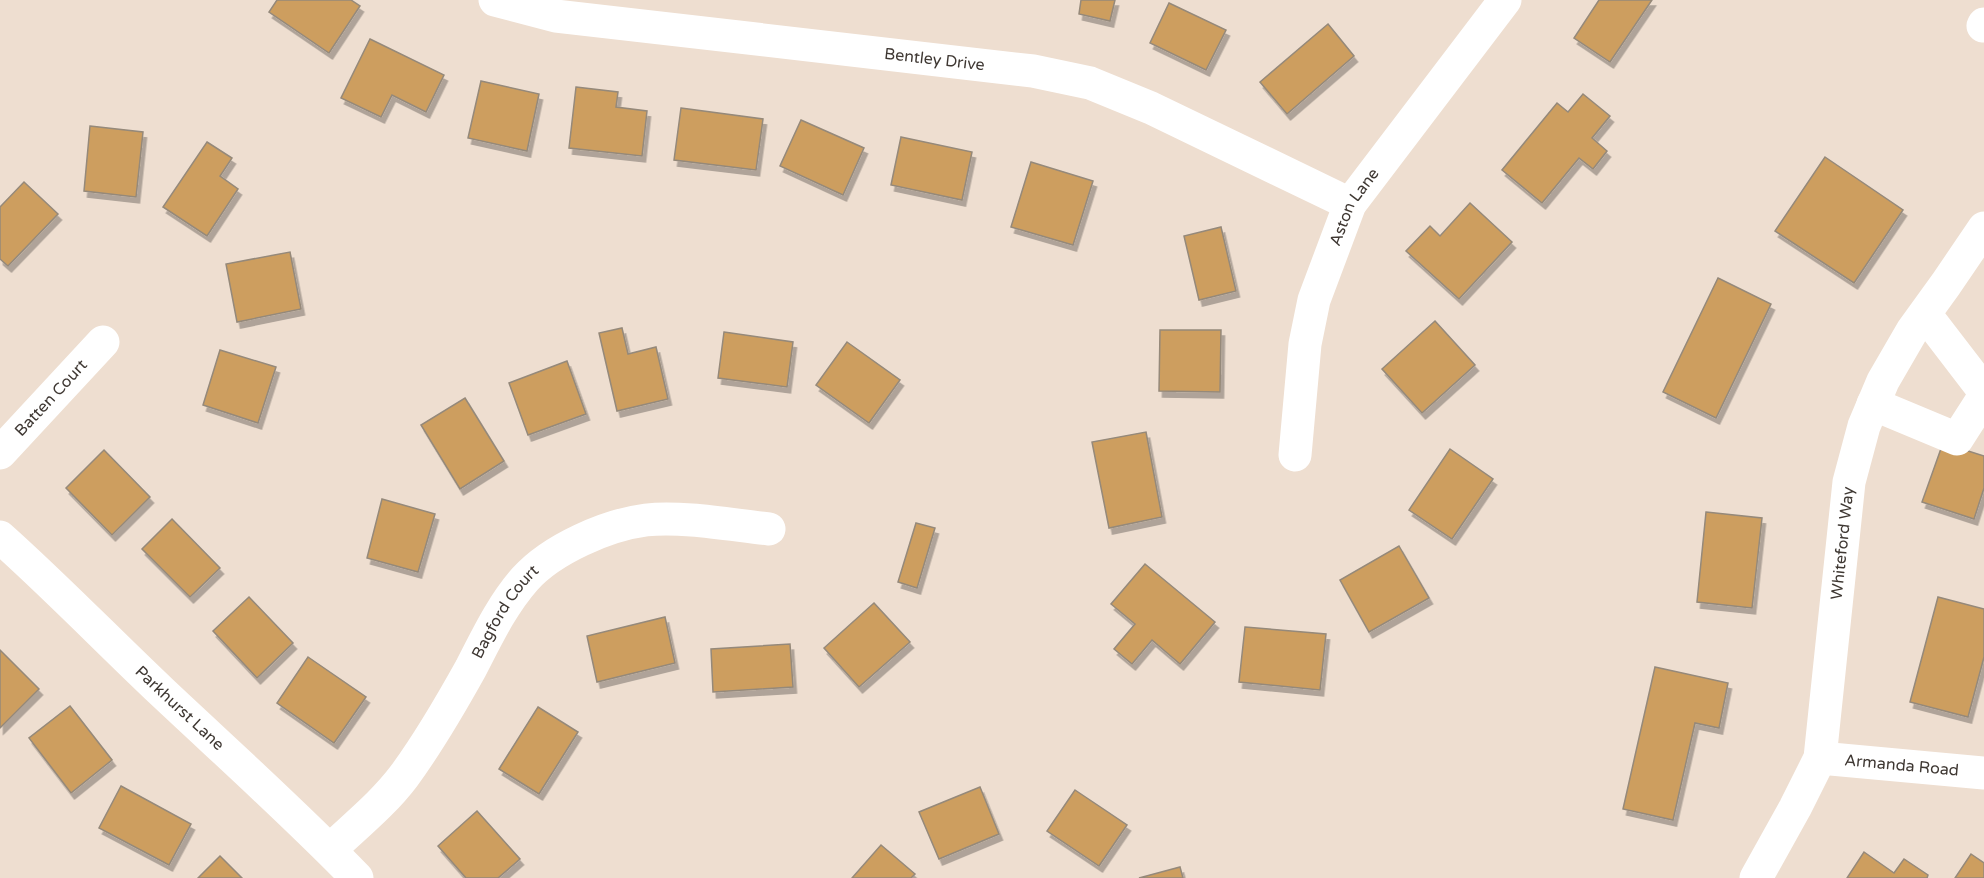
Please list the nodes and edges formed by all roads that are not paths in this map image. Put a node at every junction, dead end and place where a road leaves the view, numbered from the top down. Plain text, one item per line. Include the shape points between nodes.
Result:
1 (495, 0) edge
2 (1504, 0) edge
3 (1350, 204) junction
4 (1984, 228) edge
5 (1925, 314) junction
6 (103, 342) dead end
7 (1984, 391) edge
8 (1984, 398) edge
9 (1873, 404) junction
10 (0, 453) edge
11 (1296, 455) dead end
12 (769, 529) dead end
13 (0, 537) edge
14 (1820, 758) junction
15 (1984, 773) edge
16 (330, 850) junction
17 (357, 878) edge
18 (1756, 878) edge

1 - 3 street, Bentley Drive via 556,16 1033,71 1090,83
2 - 3 street, Aston Lane
3 - 11 street, Aston Lane via 1314,300 1305,344
4 - 5 street, Whiteford Way
5 - 7 street
5 - 9 street, Whiteford Way
6 - 10 street, Batten Court
8 - 9 street via 1957,439
9 - 14 street, Whiteford Way via 1849,482
12 - 16 street, Bagford Court via 647,520 591,536 548,559 526,578 502,608 452,702 404,776
13 - 16 street, Parkhurst Lane
14 - 15 street, Armanda Road
14 - 18 street, Whiteford Way
16 - 17 street, Parkhurst Lane

